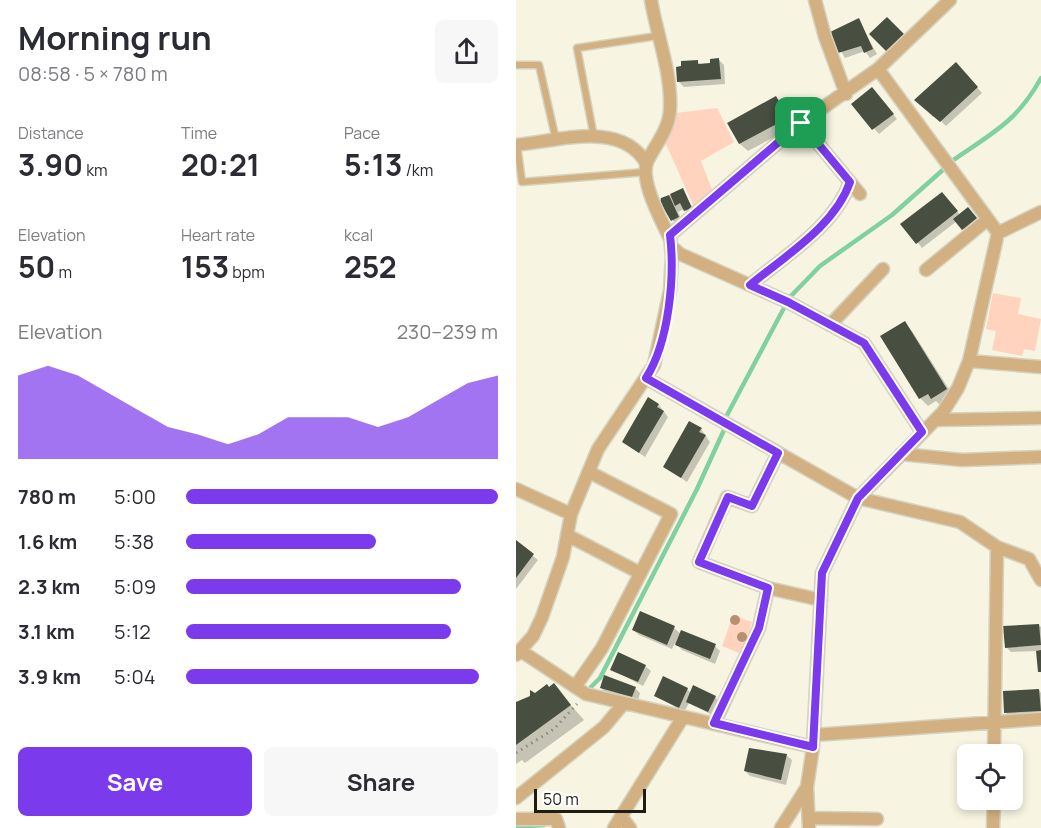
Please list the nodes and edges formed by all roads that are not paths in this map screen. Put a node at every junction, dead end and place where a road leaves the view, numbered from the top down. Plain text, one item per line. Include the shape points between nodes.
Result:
1 (651, 0) edge
2 (815, 0) edge
3 (950, 0) edge
4 (657, 36) junction
5 (516, 65) edge
6 (878, 69) junction
7 (846, 94) junction
8 (801, 123) junction
9 (594, 137) junction
10 (556, 141) junction
11 (516, 145) edge
12 (647, 168) junction
13 (850, 182) junction
14 (860, 194) dead end
15 (1041, 212) edge
16 (988, 219) junction
17 (998, 233) junction
18 (671, 243) junction
19 (883, 269) dead end
20 (926, 270) dead end
21 (750, 285) junction
22 (830, 324) junction
23 (969, 361) junction
24 (1041, 367) edge
25 (646, 378) junction
26 (1041, 418) edge
27 (935, 420) junction
28 (922, 432) junction
29 (778, 453) junction
30 (901, 454) junction
31 (1041, 457) edge
32 (589, 472) junction
33 (516, 489) edge
34 (858, 498) junction
35 (571, 514) junction
36 (567, 535) junction
37 (997, 547) junction
38 (640, 573) junction
39 (1041, 580) edge
40 (768, 588) junction
41 (821, 600) junction
42 (519, 653) edge
43 (581, 691) junction
44 (624, 703) junction
45 (683, 717) junction
46 (1041, 719) edge
47 (995, 721) junction
48 (714, 723) junction
49 (814, 741) junction
50 (994, 744) edge
51 (807, 787) junction
52 (516, 798) edge
53 (994, 810) edge
54 (621, 816) junction
55 (516, 819) edge
56 (877, 819) dead end
57 (809, 823) edge
58 (559, 828) edge
59 (614, 828) edge
60 (630, 828) edge
61 (782, 828) edge
62 (993, 828) edge

1 - 4 street
2 - 7 street
3 - 6 street
4 - 9 lane via 577,48
4 - 12 street via 668,76 670,114
5 - 10 lane via 539,65
6 - 7 street
6 - 16 street
7 - 8 street
8 - 13 street
8 - 18 street via 678,227 670,235
9 - 10 street
9 - 12 street via 617,138 630,144 639,150
10 - 11 street
11 - 12 lane via 522,182
12 - 18 street via 651,198
13 - 14 street
13 - 21 street via 843,201 807,238
15 - 17 street
16 - 17 street
16 - 20 street
17 - 23 street
18 - 21 street via 680,254
18 - 25 street via 670,290 662,339
19 - 22 street
21 - 22 street
22 - 28 street via 864,343
23 - 24 street
23 - 27 street via 958,388
25 - 29 street
25 - 32 street via 598,449
26 - 27 street
27 - 28 street
28 - 30 street
29 - 34 street
29 - 40 street via 752,506 728,497 699,562
30 - 31 street via 962,460
30 - 34 street
32 - 35 street
32 - 38 street via 671,514
33 - 35 street
34 - 37 street via 960,522
34 - 41 street via 822,573
35 - 36 street
36 - 38 street
36 - 42 street via 542,617
37 - 39 street via 1029,559
37 - 47 street
38 - 43 street
40 - 41 street
40 - 48 street via 759,628
41 - 49 street
42 - 43 street
43 - 44 street
44 - 45 street
44 - 52 street via 604,727
45 - 48 street
45 - 54 street
46 - 47 street
47 - 49 street
47 - 50 street
48 - 49 street
49 - 51 street
51 - 57 street
51 - 61 street
53 - 62 street
54 - 59 street
54 - 60 street
55 - 58 street via 556,819
56 - 57 street

